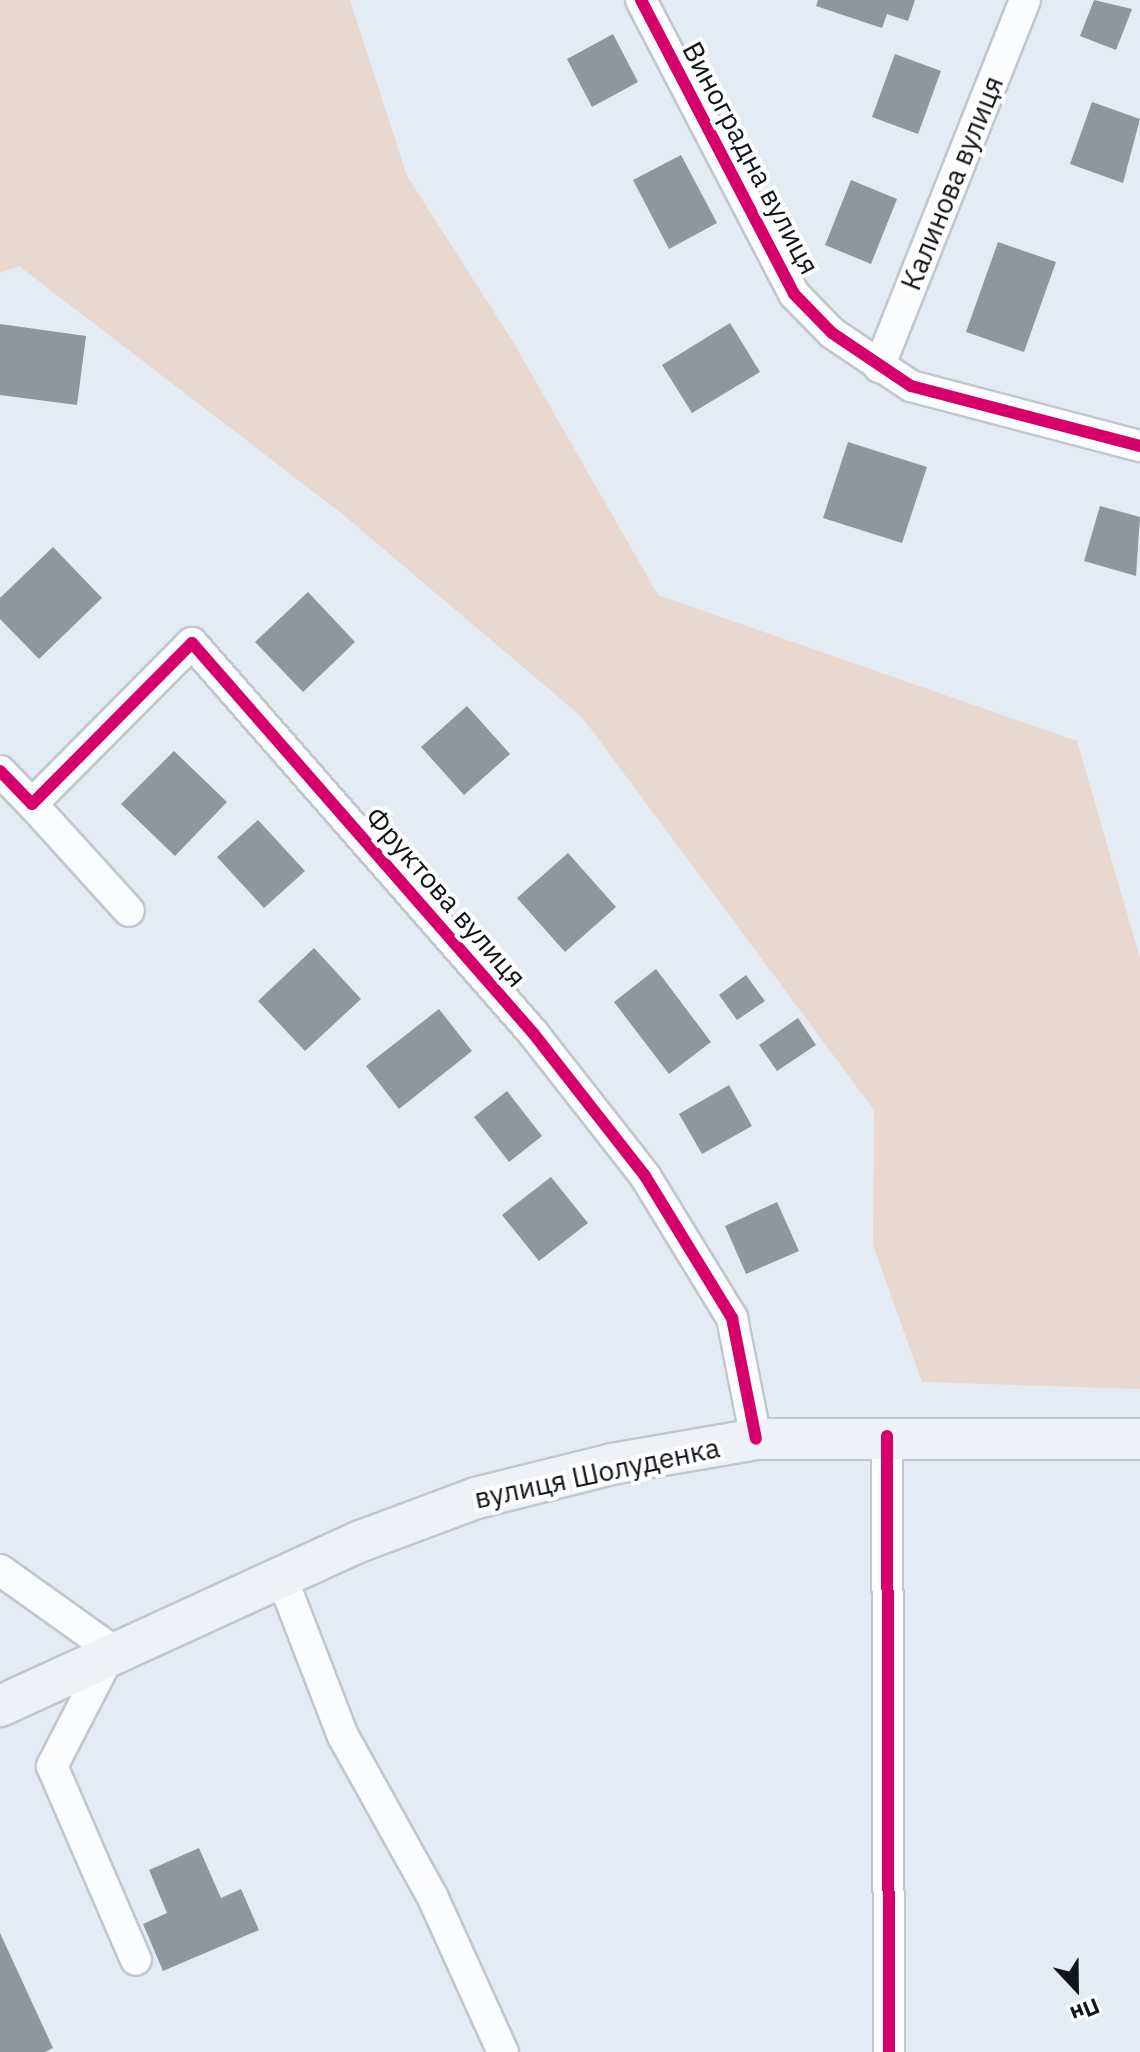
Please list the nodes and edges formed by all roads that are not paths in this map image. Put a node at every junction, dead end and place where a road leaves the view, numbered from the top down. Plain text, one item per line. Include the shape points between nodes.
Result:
1 (641, 0) edge
2 (1025, 0) edge
3 (879, 367) junction
4 (1140, 446) edge
5 (0, 771) edge
6 (32, 804) junction
7 (129, 911) dead end
8 (887, 1436) junction
9 (756, 1439) junction
10 (1140, 1439) edge
11 (0, 1570) edge
12 (280, 1573) junction
13 (112, 1650) junction
14 (0, 1706) edge
15 (136, 1960) dead end
16 (503, 2052) edge
17 (889, 2052) edge

1 - 3 street, Виноградна вулиця via 794,294 832,333
2 - 3 street, Калинова вулиця
3 - 4 street, Виноградна вулиця via 911,386
5 - 6 street
6 - 7 street
6 - 9 street, Фруктова вулиця via 192,643 533,1033 645,1176 732,1318
8 - 9 main road, вулиця Шолуденка
8 - 10 main road, вулиця Шолуденка
8 - 17 street
9 - 12 main road, вулиця Шолуденка via 476,1498
11 - 13 street
12 - 13 main road, вулиця Шолуденка
12 - 16 street via 343,1736 433,1898
13 - 14 main road, вулиця Шолуденка
13 - 15 street via 52,1766

